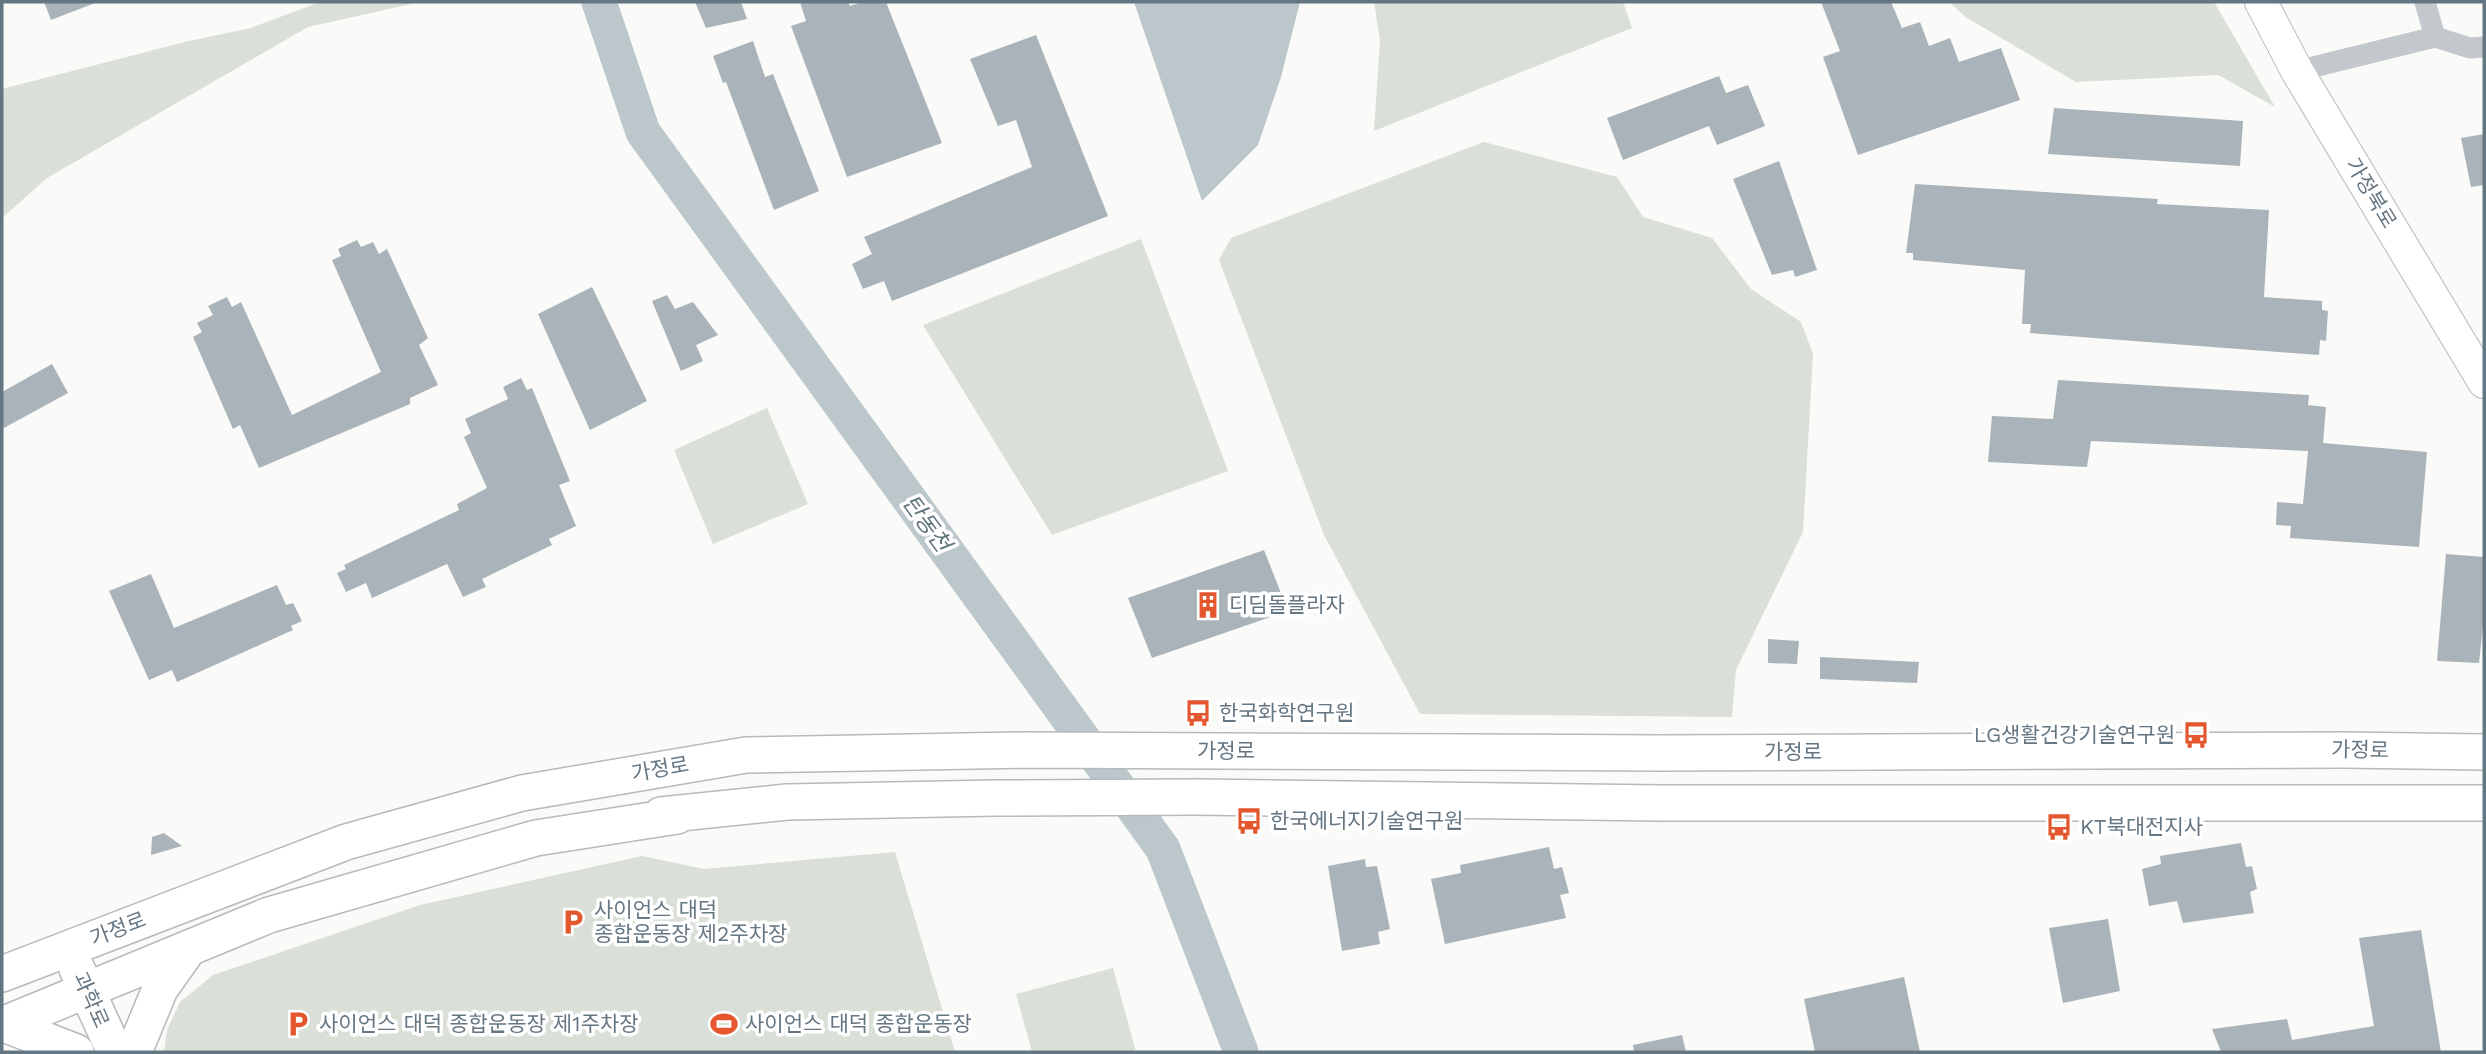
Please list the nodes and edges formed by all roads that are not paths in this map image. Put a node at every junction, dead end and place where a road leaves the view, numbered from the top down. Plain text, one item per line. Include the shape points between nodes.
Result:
1 (2261, 2) edge
2 (2425, 2) edge
3 (2435, 37) junction
4 (2484, 47) edge
5 (2297, 71) junction
6 (2484, 382) edge
7 (2484, 752) edge
8 (2484, 803) edge
9 (68, 947) junction
10 (189, 948) junction
11 (2, 974) edge
12 (86, 991) junction
13 (3, 1025) edge
14 (76, 1052) edge
15 (115, 1052) edge
16 (134, 1052) edge

1 - 5 main road, 가정북로
2 - 3 street
3 - 4 street
3 - 5 street
5 - 6 main road, 가정북로
7 - 9 main road, 가정로 via 1025,750 746,755 522,793 346,842
8 - 10 main road via 1661,803 1196,797 787,802 661,816 677,816 536,838 311,901
9 - 11 main road, 가정로
9 - 12 main road, 과학로
10 - 12 main road
10 - 16 main road via 160,989
12 - 13 main road
12 - 15 main road, 과학로
13 - 14 main road

